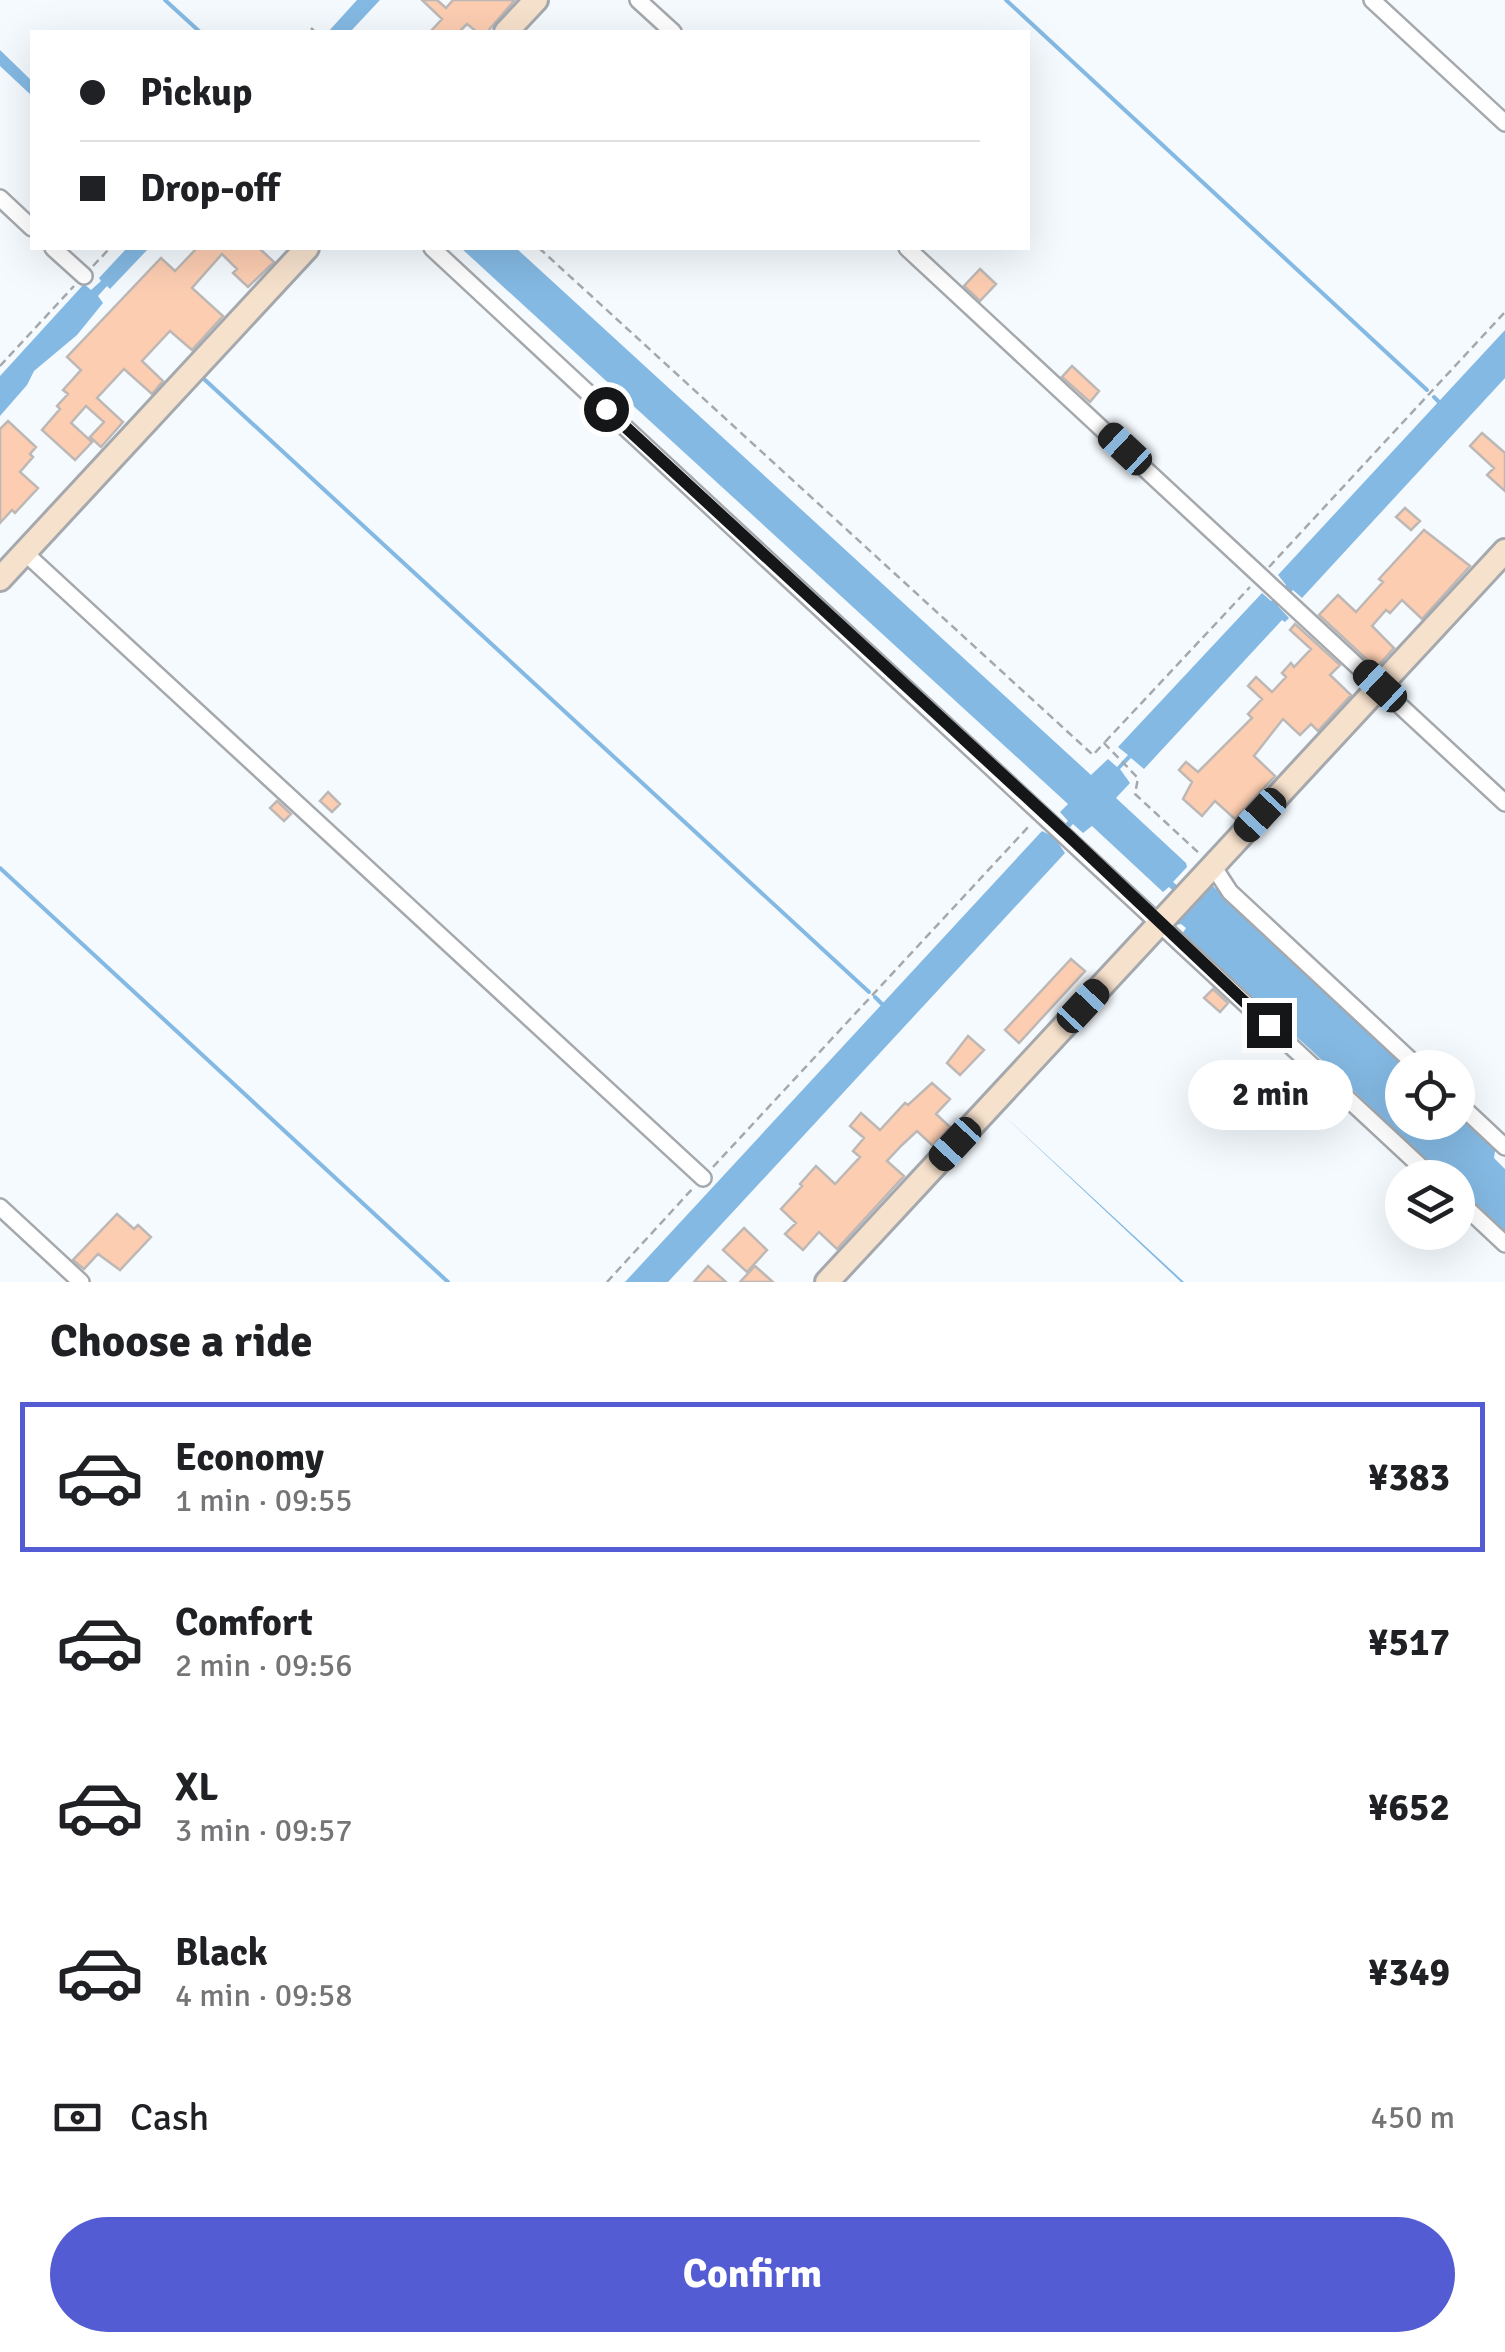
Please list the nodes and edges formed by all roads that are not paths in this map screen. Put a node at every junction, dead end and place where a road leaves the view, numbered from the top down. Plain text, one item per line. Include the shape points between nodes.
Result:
1 (536, 0) edge
2 (638, 0) edge
3 (1372, 0) edge
4 (508, 30) edge
5 (672, 30) edge
6 (1505, 123) edge
7 (0, 198) edge
8 (30, 226) edge
9 (55, 250) edge
10 (305, 250) edge
11 (434, 250) edge
12 (908, 250) edge
13 (84, 276) road end
14 (1505, 551) edge
15 (24, 552) junction
16 (0, 579) edge
17 (1380, 686) junction
18 (1505, 803) edge
19 (1213, 866) junction
20 (1159, 924) junction
21 (1400, 1050) edge
22 (1475, 1119) edge
23 (1505, 1147) edge
24 (1414, 1160) edge
25 (703, 1178) road end
26 (0, 1207) edge
27 (1475, 1216) edge
28 (1505, 1244) edge
29 (81, 1282) edge
30 (827, 1282) edge

1 - 4 street
2 - 5 street
3 - 6 street
7 - 8 street
9 - 13 street
10 - 15 street
11 - 20 street
12 - 17 street
14 - 17 street
15 - 16 street
15 - 25 street
17 - 18 street
17 - 19 street
19 - 20 street
19 - 21 street via 1230,892
20 - 24 street
20 - 30 street
22 - 23 street
26 - 29 street
27 - 28 street

